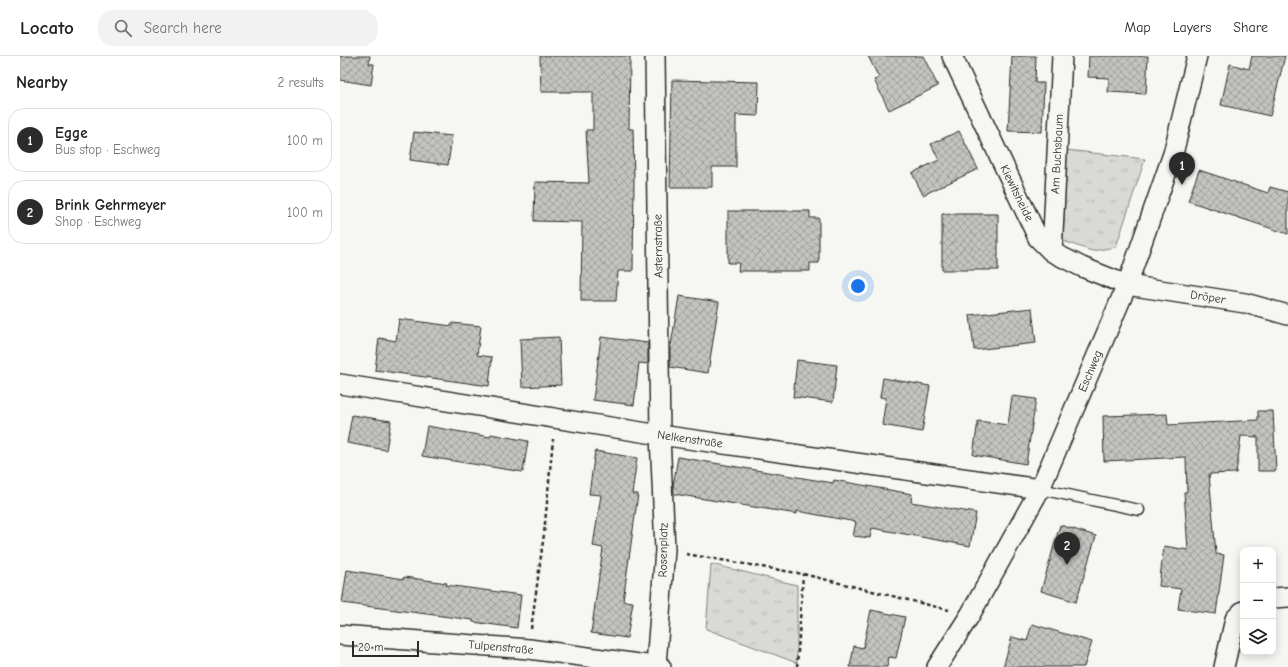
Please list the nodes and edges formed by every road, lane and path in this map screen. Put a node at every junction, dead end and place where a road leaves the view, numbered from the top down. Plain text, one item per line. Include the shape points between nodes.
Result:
1 (655, 56) edge
2 (952, 56) edge
3 (1062, 56) edge
4 (1197, 56) edge
5 (1052, 252) junction
6 (1127, 285) junction
7 (1288, 315) edge
8 (340, 384) edge
9 (555, 418) junction
10 (660, 435) junction
11 (1040, 489) junction
12 (1138, 510) dead end
13 (665, 550) junction
14 (803, 574) junction
15 (1288, 597) edge
16 (1276, 598) edge
17 (1240, 614) edge
18 (970, 615) junction
19 (340, 635) edge
20 (529, 649) junction
21 (659, 666) edge
22 (797, 667) edge
23 (937, 667) edge
24 (1224, 667) edge

1 - 10 street, Asternstraße
2 - 5 street, Kiewitsheide via 1038,238
3 - 5 street, Am Buchsbaum
4 - 6 street, Eschweg via 1173,154
5 - 6 street, Kiewitsheide
6 - 7 street, Dröper via 1245,303
6 - 11 street, Eschweg
8 - 9 street, Nelkenstraße
9 - 10 street, Nelkenstraße
9 - 20 path via 544,534
10 - 11 street, Nelkenstraße
10 - 13 street, Rosenplatz
11 - 12 lane
11 - 18 street, Eschweg
13 - 14 path
13 - 21 street, Rosenplatz
14 - 18 path
14 - 22 path
15 - 16 street
17 - 24 street via 1235,619
18 - 23 street, Eschweg
19 - 20 street, Tulpenstraße
20 - 21 street, Tulpenstraße

